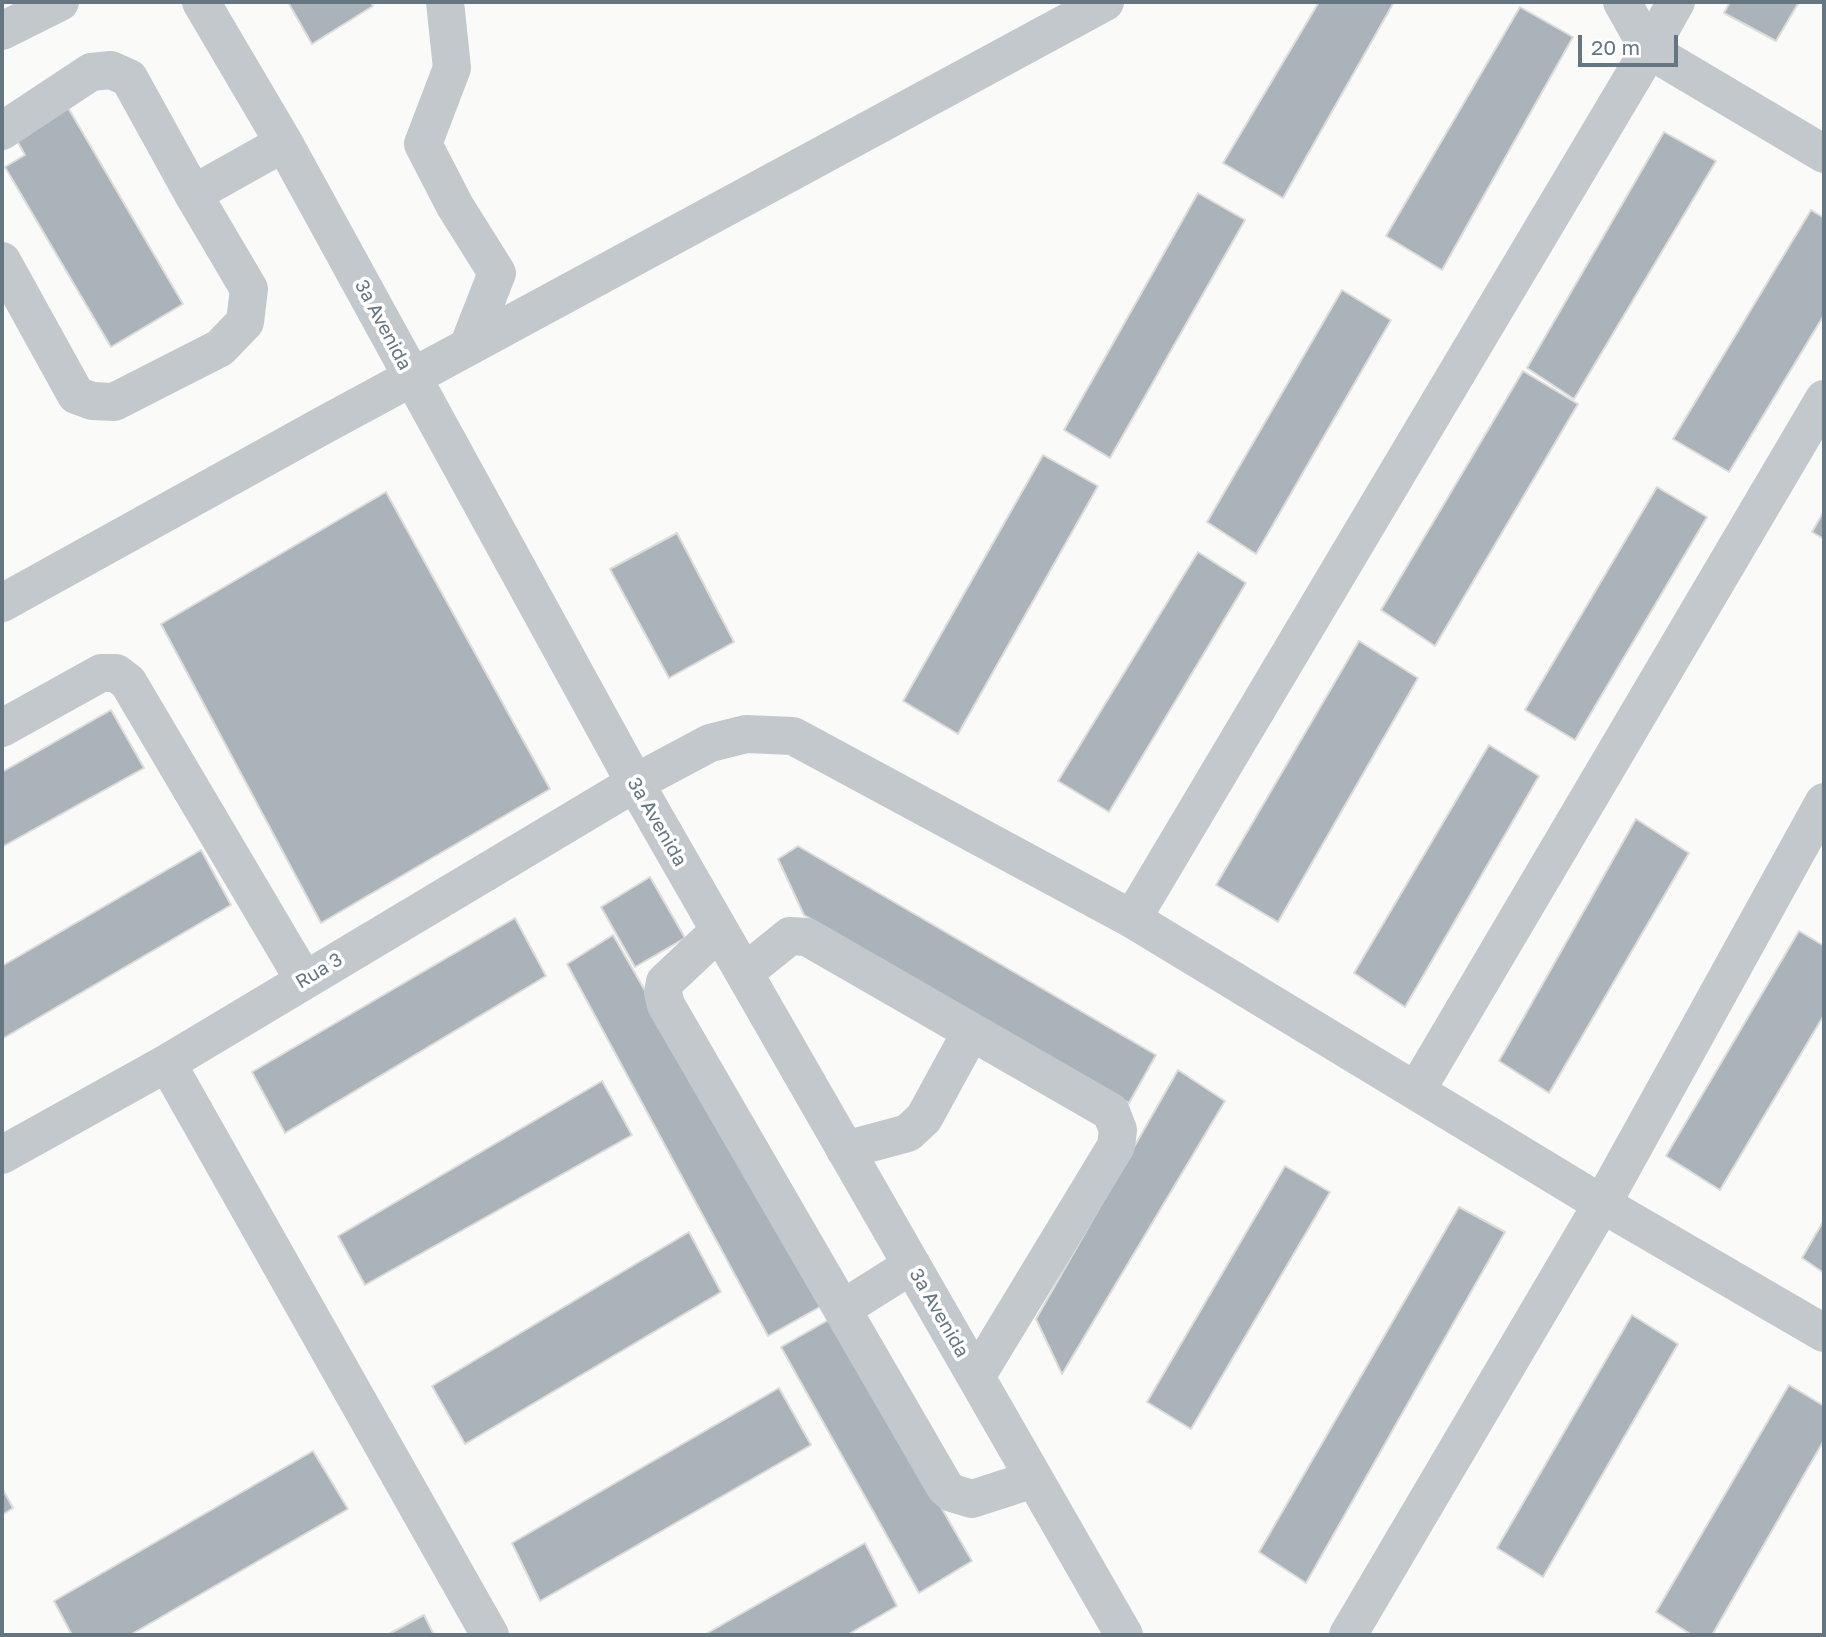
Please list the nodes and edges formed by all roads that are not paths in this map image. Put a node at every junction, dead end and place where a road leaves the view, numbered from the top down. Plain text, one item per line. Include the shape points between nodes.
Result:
1 (60, 2) edge
2 (201, 2) edge
3 (445, 2) edge
4 (1105, 2) edge
5 (1622, 2) edge
6 (1676, 2) edge
7 (2, 32) edge
8 (1649, 50) junction
9 (2, 131) edge
10 (284, 143) junction
11 (1824, 154) edge
12 (193, 194) junction
13 (2, 261) edge
14 (468, 347) junction
15 (411, 378) junction
16 (1824, 399) edge
17 (2, 603) edge
18 (2, 728) edge
19 (635, 783) junction
20 (1824, 802) edge
21 (1132, 919) junction
22 (719, 931) junction
23 (744, 973) junction
24 (304, 980) junction
25 (971, 1032) junction
26 (167, 1063) junction
27 (1416, 1091) junction
28 (845, 1150) junction
29 (2, 1155) edge
30 (1602, 1204) junction
31 (912, 1265) junction
32 (842, 1309) junction
33 (1824, 1333) edge
34 (976, 1377) junction
35 (1034, 1479) junction
36 (490, 1635) edge
37 (1124, 1635) edge
38 (1349, 1635) edge

1 - 7 street
2 - 10 street, 3ª Avenida
3 - 14 street via 452,68 423,144 497,272
4 - 14 street
5 - 8 street
6 - 8 street
8 - 11 street
8 - 21 street
9 - 12 street via 91,72 111,70 129,78
10 - 12 street
10 - 15 street, 3ª Avenida
12 - 13 street via 249,289 245,323 220,348 114,402 76,395
14 - 15 street
15 - 17 street
15 - 19 street, 3ª Avenida
16 - 27 street
18 - 24 street via 102,673 116,673 128,682
19 - 21 street, Rua 3 via 710,743 746,734 793,736
19 - 22 street, 3ª Avenida
19 - 24 street, Rua 3
20 - 30 street
21 - 27 street, Rua 3
22 - 23 street, 3ª Avenida
22 - 32 street via 665,982 666,1005
23 - 25 street via 790,936 807,937
23 - 28 street, 3ª Avenida
24 - 26 street, Rua 3
25 - 28 street via 924,1118 908,1133
25 - 34 street via 1111,1112 1118,1130 1116,1146
26 - 29 street, Rua 3
26 - 36 street
27 - 30 street, Rua 3
28 - 31 street, 3ª Avenida
30 - 33 street, Rua 3
30 - 38 street
31 - 32 street
31 - 34 street, 3ª Avenida
32 - 35 street via 945,1487 972,1499
34 - 35 street, 3ª Avenida
35 - 37 street, 3ª Avenida

